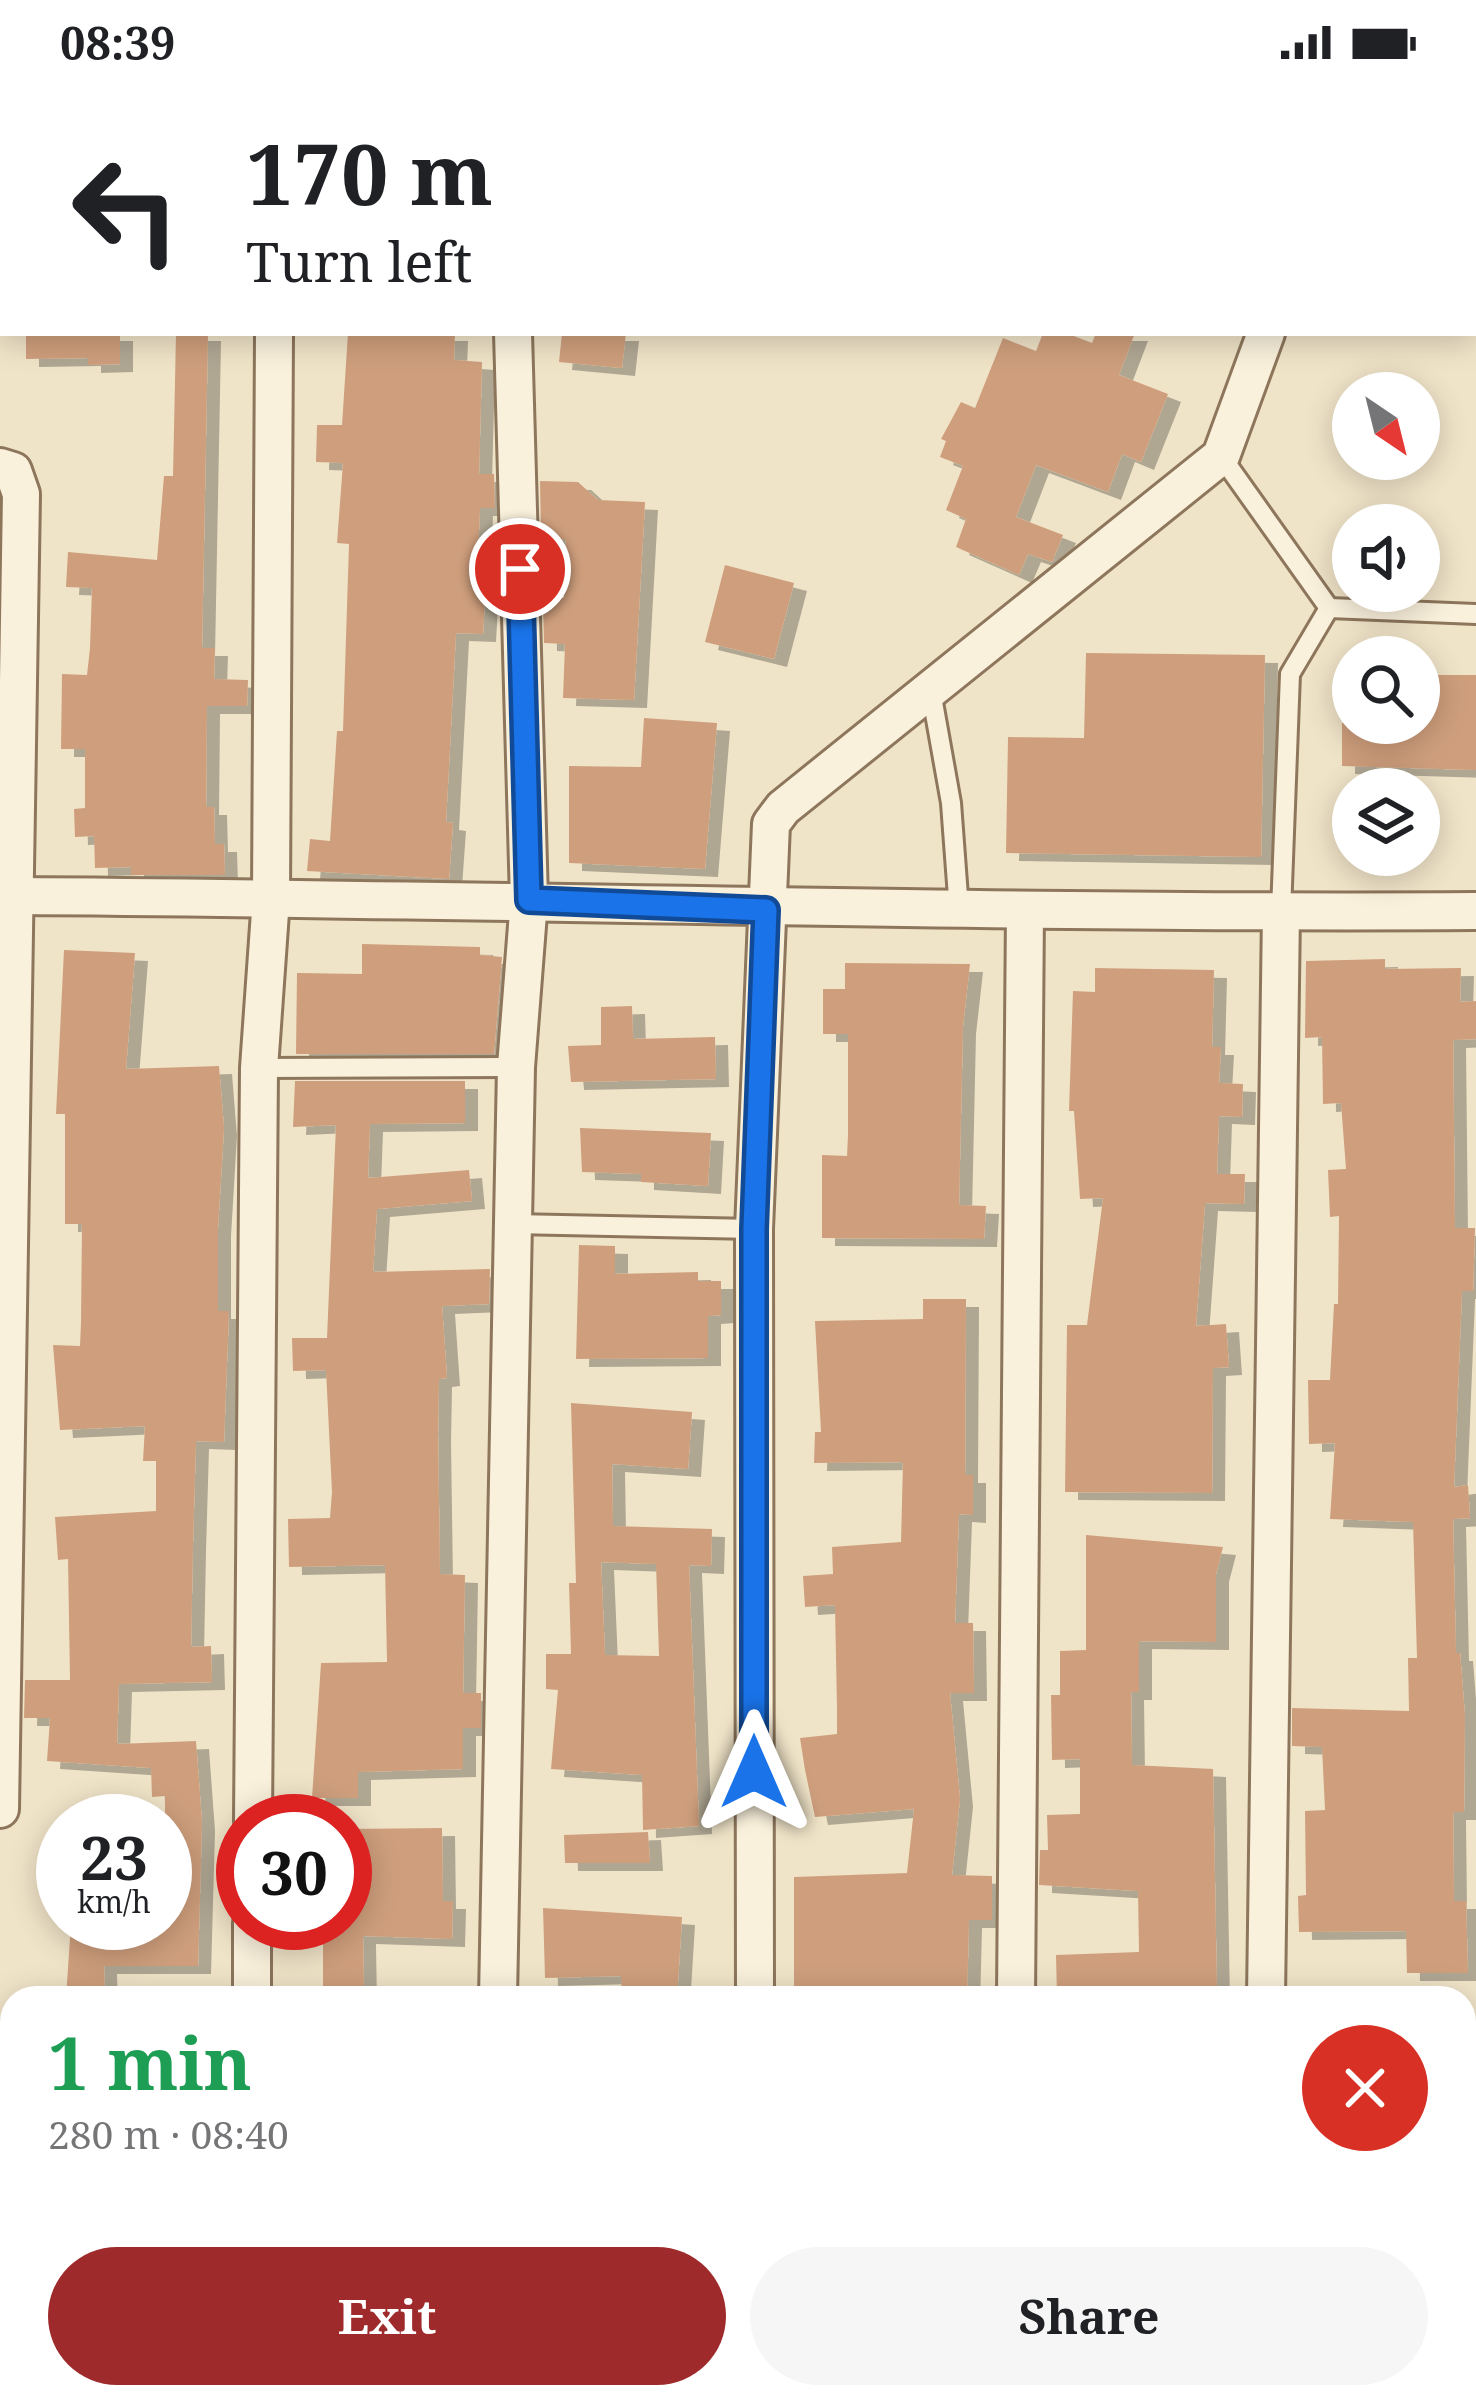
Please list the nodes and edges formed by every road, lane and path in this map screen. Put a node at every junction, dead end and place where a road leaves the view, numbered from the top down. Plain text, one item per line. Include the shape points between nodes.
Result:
1 (274, 336) edge
2 (513, 336) edge
3 (1265, 336) edge
4 (1221, 456) junction
5 (0, 467) edge
6 (1329, 608) junction
7 (1476, 614) edge
8 (931, 691) junction
9 (16, 896) junction
10 (272, 898) junction
11 (529, 900) junction
12 (766, 910) junction
13 (959, 910) junction
14 (1025, 910) junction
15 (1476, 911) edge
16 (1281, 912) junction
17 (516, 1067) junction
18 (259, 1068) junction
19 (513, 1224) junction
20 (754, 1229) junction
21 (253, 1794) edge
22 (0, 1809) edge
23 (252, 1950) edge
24 (252, 1986) edge
25 (498, 1986) edge
26 (755, 1986) edge
27 (1016, 1986) edge
28 (1266, 1986) edge

1 - 10 street
2 - 11 street
3 - 4 street
4 - 6 lane
4 - 8 street
5 - 9 street via 13,471 21,494
6 - 7 lane
6 - 16 lane via 1290,674
8 - 12 street via 771,824
8 - 13 lane
9 - 10 street
9 - 22 street
10 - 11 street
10 - 18 street
11 - 12 street
11 - 17 street
12 - 13 street
12 - 20 street
13 - 14 street
14 - 16 street
14 - 27 street
15 - 16 street
16 - 28 street
17 - 18 lane
17 - 19 street
18 - 21 street
19 - 20 lane
19 - 25 street
20 - 26 street
23 - 24 street

